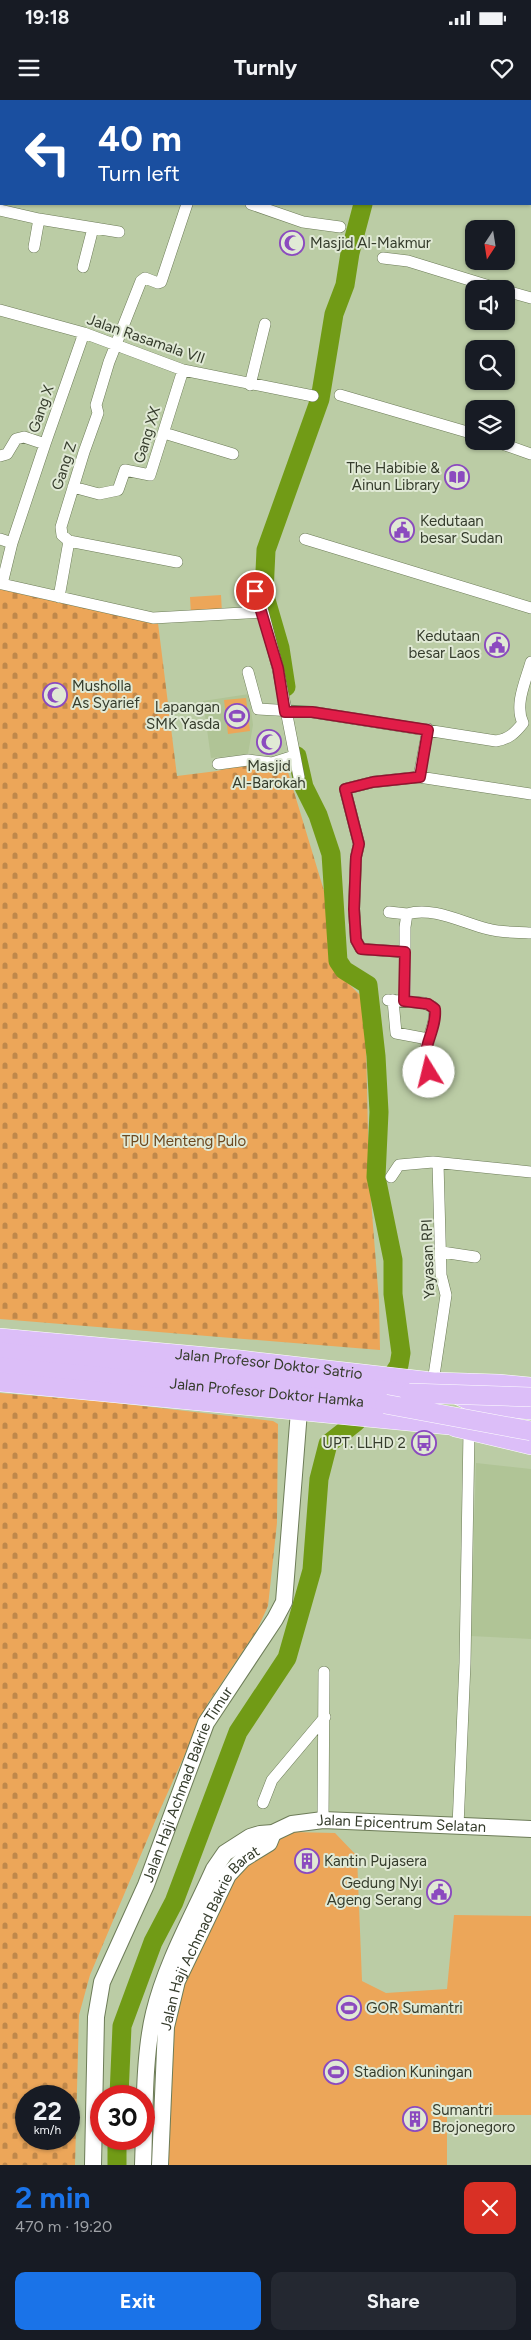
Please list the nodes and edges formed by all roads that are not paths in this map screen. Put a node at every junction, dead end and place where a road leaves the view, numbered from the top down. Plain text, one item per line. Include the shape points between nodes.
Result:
1 (186, 205) edge
2 (271, 206) edge
3 (0, 210) edge
4 (40, 219) junction
5 (340, 227) dead end
6 (93, 228) junction
7 (119, 232) dead end
8 (34, 247) dead end
9 (383, 258) dead end
10 (84, 267) dead end
11 (470, 280) edge
12 (515, 294) edge
13 (531, 298) edge
14 (0, 310) edge
15 (265, 324) dead end
16 (84, 333) junction
17 (115, 344) junction
18 (184, 370) junction
19 (250, 385) junction
20 (340, 395) dead end
21 (313, 396) dead end
22 (465, 431) edge
23 (164, 433) junction
24 (45, 444) junction
25 (515, 448) edge
26 (233, 454) dead end
27 (531, 454) edge
28 (0, 456) edge
29 (73, 486) junction
30 (0, 539) edge
31 (305, 539) dead end
32 (69, 541) junction
33 (12, 544) junction
34 (177, 562) dead end
35 (1, 584) edge
36 (255, 586) dead end
37 (59, 597) junction
38 (531, 608) edge
39 (263, 612) junction
40 (531, 662) edge
41 (248, 672) dead end
42 (290, 711) junction
43 (527, 725) edge
44 (428, 730) junction
45 (294, 756) junction
46 (218, 764) dead end
47 (299, 777) dead end
48 (420, 777) junction
49 (531, 794) edge
50 (390, 912) dead end
51 (407, 914) junction
52 (531, 933) edge
53 (405, 952) junction
54 (404, 1001) junction
55 (428, 1039) junction
56 (445, 1073) dead end
57 (438, 1162) junction
58 (531, 1172) edge
59 (391, 1177) dead end
60 (442, 1252) junction
61 (475, 1257) dead end
62 (0, 1338) edge
63 (0, 1352) edge
64 (0, 1367) edge
65 (0, 1382) edge
66 (433, 1382) junction
67 (531, 1387) edge
68 (531, 1397) edge
69 (531, 1410) edge
70 (299, 1411) junction
71 (531, 1422) edge
72 (448, 1425) junction
73 (531, 1431) edge
74 (469, 1432) junction
75 (531, 1445) edge
76 (324, 1672) dead end
77 (325, 1717) junction
78 (263, 1803) dead end
79 (324, 1820) junction
80 (458, 1826) junction
81 (531, 1829) edge
82 (274, 1833) joint
83 (180, 1961) junction
84 (93, 2165) edge
85 (143, 2165) edge
86 (160, 2165) edge

1 - 17 street, Gang Z via 161,282 145,278 141,281
2 - 5 street via 303,222
3 - 4 street
4 - 6 street
4 - 8 street
6 - 7 street
6 - 10 street
9 - 11 street via 408,261
12 - 13 street
14 - 16 street, Jalan Rasamala VII
15 - 19 street
16 - 17 street, Jalan Rasamala VII
16 - 24 street, Gang X
17 - 18 street, Jalan Rasamala VII
17 - 29 street, Gang Z via 96,405 98,412
18 - 19 street, Jalan Rasamala VII
18 - 23 street, Gang XX
19 - 21 street, Jalan Rasamala VII
20 - 22 street
23 - 26 street
23 - 29 street, Gang XX via 150,475 126,470 118,490 104,495
24 - 28 street, Gang X via 20,437 7,454
24 - 33 street
25 - 27 street
29 - 32 street, Gang Z via 61,530
30 - 33 street
31 - 38 street
32 - 34 street
32 - 37 street, Gang Z
33 - 35 street
35 - 37 street
36 - 39 street
37 - 39 street via 153,618
39 - 42 street
40 - 43 street via 518,715
41 - 42 street via 258,709
42 - 44 street
42 - 45 street
43 - 44 street via 496,741
44 - 48 street
45 - 46 street via 272,763 248,760
45 - 47 street
48 - 49 street
48 - 53 street via 345,789 359,844 354,901 356,940 361,949
50 - 51 street
51 - 52 street via 430,914 488,929
51 - 53 street
53 - 54 street
54 - 55 street via 428,1004 435,1009 435,1024
54 - 55 street via 390,1000 396,1033
55 - 56 street via 424,1055 426,1069
57 - 58 street
57 - 59 street via 399,1165
57 - 60 street, Yayasan RPI
60 - 61 street
60 - 66 street, Yayasan RPI via 441,1275 446,1295
62 - 66 main road, Jalan Profesor Doktor Satrio
63 - 68 main road, Jalan Profesor Doktor Hamka, bridge via 409,1393
64 - 73 main road, Jalan Profesor Doktor Hamka, bridge via 386,1404
65 - 70 main road
66 - 67 main road
66 - 69 main road, Jalan Profesor Doktor Satrio via 478,1406
70 - 72 main road
70 - 84 street, Jalan Haji Achmad Bakrie Timur via 284,1602 206,1723 146,1884 99,1992
71 - 72 main road via 501,1420
72 - 74 main road
74 - 75 main road
74 - 80 street via 465,1673
76 - 77 street
77 - 78 street via 272,1780
77 - 79 street
79 - 80 street, Jalan Epicentrum Selatan
79 - 82 street, Jalan Epicentrum Selatan via 292,1824
80 - 81 street, Jalan Epicentrum Selatan
82 - 83 street, Jalan Haji Achmad Bakrie Barat via 260,1834 254,1843 225,1854 214,1869
83 - 85 street, Jalan Haji Achmad Bakrie Barat via 159,1995 149,2042
83 - 86 street, Jalan Haji Achmad Bakrie Barat via 166,2027

